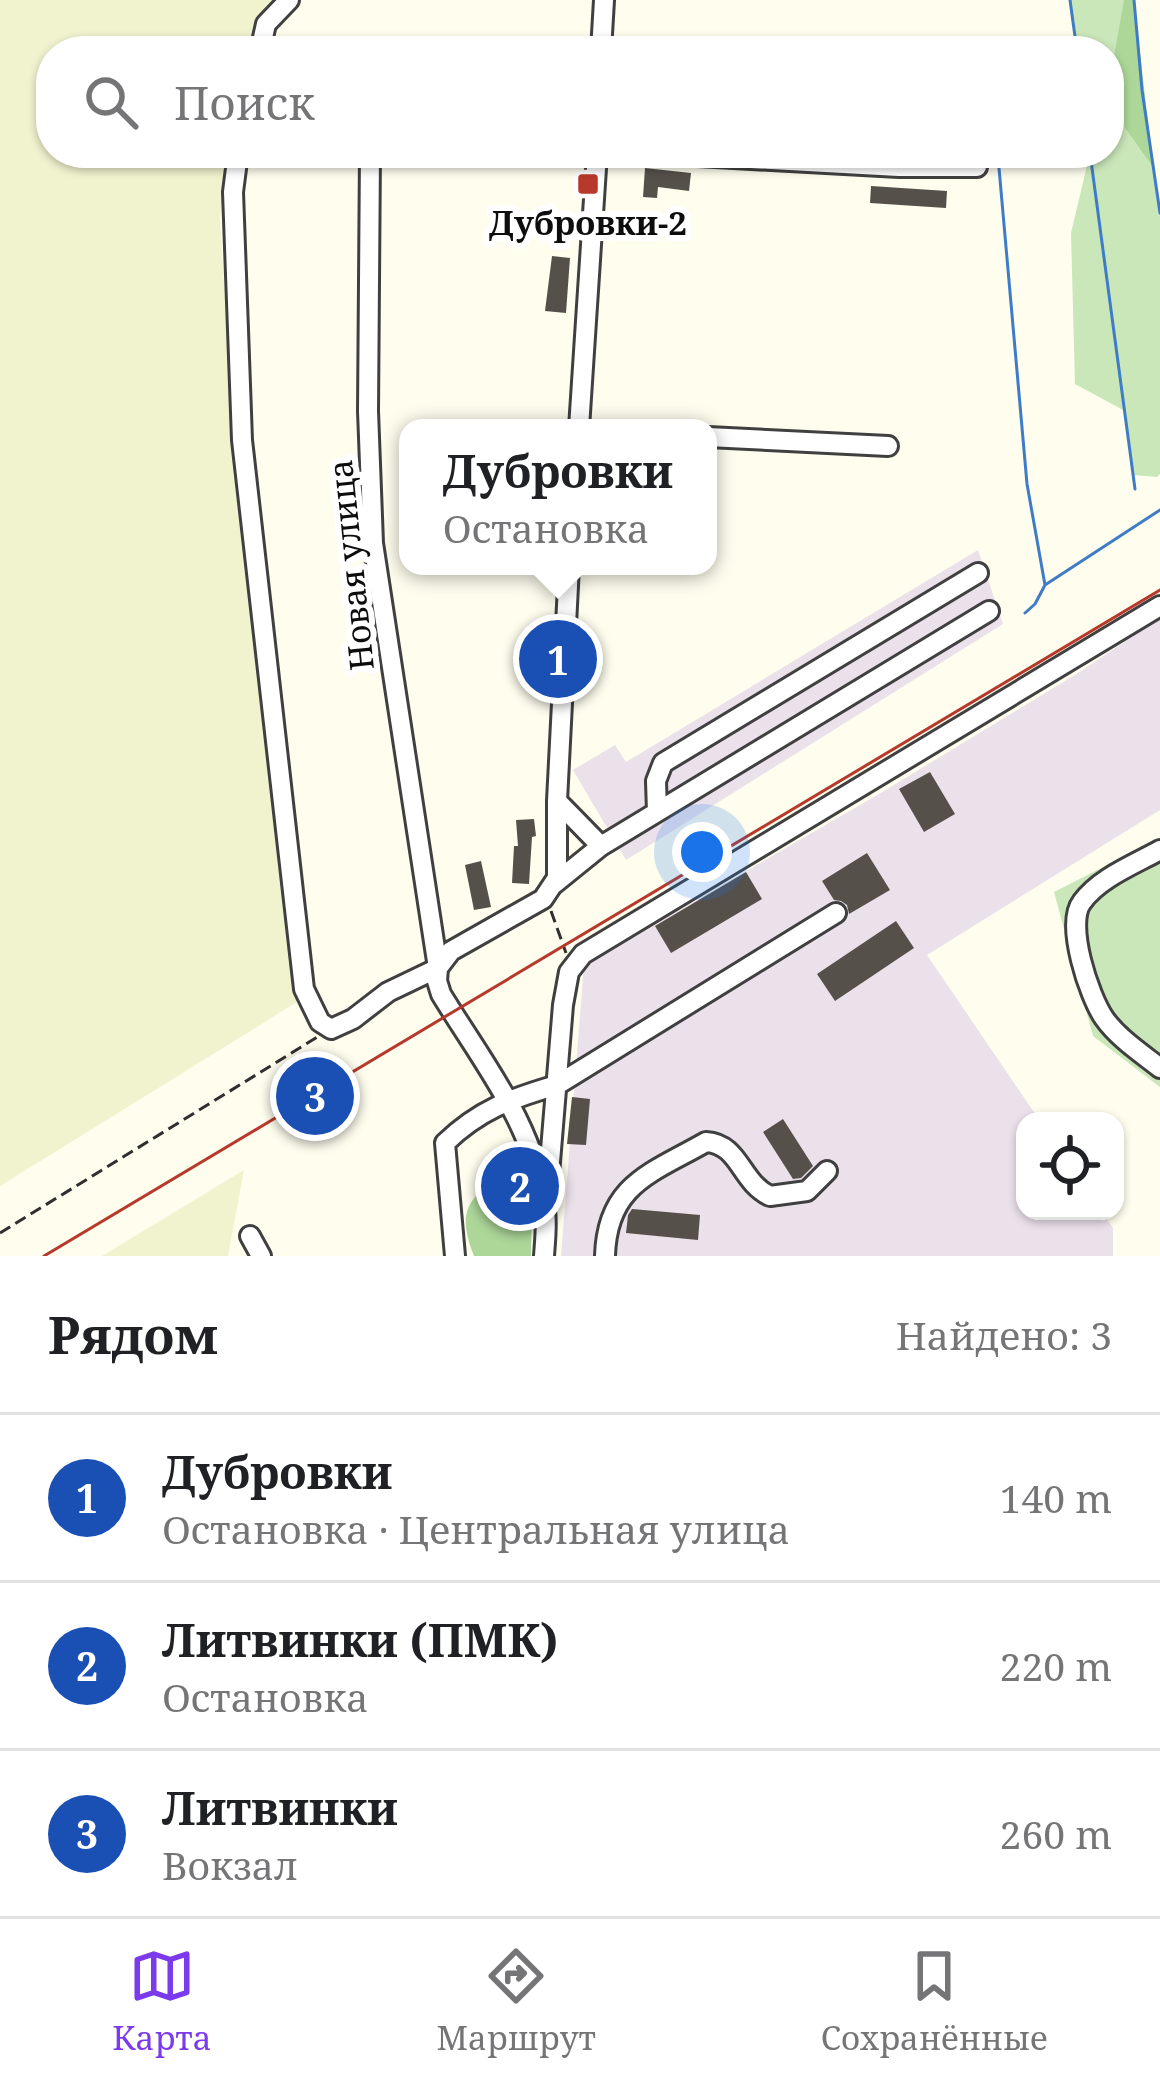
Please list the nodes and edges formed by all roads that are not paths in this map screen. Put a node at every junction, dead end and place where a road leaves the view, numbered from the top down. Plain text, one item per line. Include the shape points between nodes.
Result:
1 (289, 0) edge
2 (604, 0) edge
3 (263, 36) edge
4 (602, 36) edge
5 (236, 168) edge
6 (370, 168) edge
7 (596, 168) edge
8 (580, 419) edge
9 (717, 437) edge
10 (888, 446) dead end
11 (978, 573) dead end
12 (569, 575) edge
13 (1160, 606) edge
14 (989, 611) dead end
15 (557, 801) junction
16 (657, 812) junction
17 (601, 846) junction
18 (1160, 850) edge
19 (553, 887) junction
20 (836, 913) dead end
21 (438, 968) junction
22 (1160, 1068) edge
23 (557, 1085) junction
24 (507, 1099) junction
25 (827, 1171) dead end
26 (546, 1215) junction
27 (250, 1236) dead end
28 (261, 1256) edge
29 (455, 1256) edge
30 (544, 1256) edge
31 (605, 1256) edge

1 - 3 street
2 - 4 street
5 - 21 street via 244,462 304,989 331,1029
6 - 21 street, Новая улица via 373,543
7 - 8 street
9 - 10 street
11 - 16 street via 663,763
12 - 15 street
13 - 23 street via 584,954 569,973
14 - 16 street
15 - 17 street
15 - 19 street
16 - 17 street
17 - 19 street
18 - 22 street via 1107,880 1075,918 1103,1017
19 - 21 street via 451,951
20 - 23 street
21 - 24 street, Новая улица via 441,994
23 - 24 street
23 - 26 street
24 - 26 street, Новая улица via 535,1158
24 - 29 street via 445,1143
25 - 31 street via 807,1191 770,1196 747,1180 727,1148 706,1142 626,1190 605,1234
26 - 30 street
27 - 28 street

